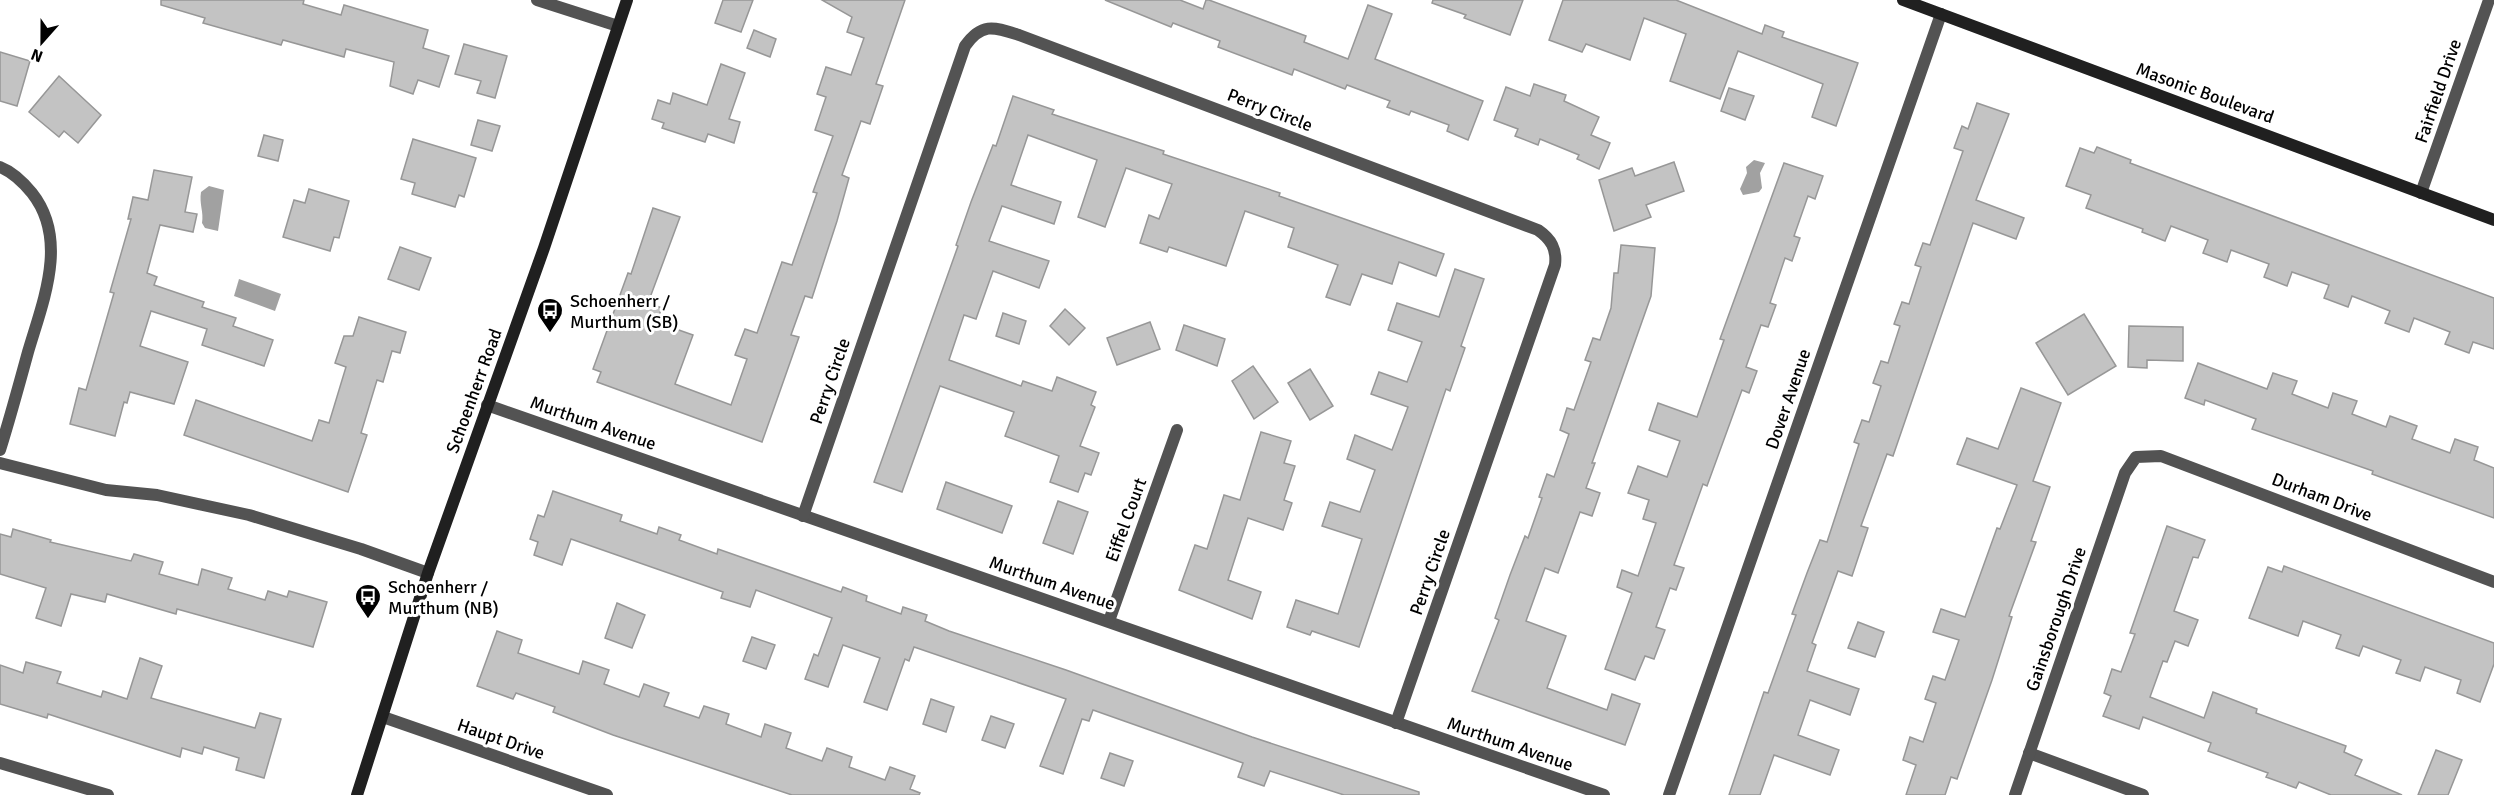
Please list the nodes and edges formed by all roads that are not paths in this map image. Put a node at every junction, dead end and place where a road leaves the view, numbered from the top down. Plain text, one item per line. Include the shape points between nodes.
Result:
1 (537, 0) edge
2 (627, 0) edge
3 (1903, 0) edge
4 (2489, 0) edge
5 (1941, 14) junction
6 (618, 26) junction
7 (0, 167) edge
8 (2421, 193) junction
9 (2494, 220) edge
10 (487, 405) junction
11 (1177, 430) dead end
12 (0, 450) edge
13 (2136, 457) joint
14 (0, 464) edge
15 (803, 516) junction
16 (428, 573) junction
17 (2494, 582) edge
18 (1109, 621) junction
19 (383, 717) junction
20 (1396, 723) junction
21 (2029, 753) junction
22 (0, 764) edge
23 (108, 795) edge
24 (357, 795) edge
25 (607, 795) edge
26 (1604, 795) edge
27 (1669, 795) edge
28 (2015, 795) edge
29 (2143, 795) edge

1 - 6 street
2 - 6 main road, Schoenherr Road
3 - 5 main road, Masonic Boulevard
4 - 8 street, Fairfield Drive
5 - 8 main road, Masonic Boulevard
5 - 27 street, Dover Avenue
6 - 10 main road, Schoenherr Road via 541,258
7 - 12 street via 26,185 40,204 49,225 51,251 44,298
8 - 9 main road, Masonic Boulevard
10 - 15 street, Murthum Avenue
10 - 16 main road, Schoenherr Road
11 - 18 street, Eiffel Court
13 - 17 street, Durham Drive via 2161,456
13 - 21 street, Gainsborough Drive via 2125,473
14 - 16 street via 106,490 157,495 249,515
15 - 18 street, Murthum Avenue
15 - 20 street, Perry Circle via 962,53 974,34 986,28 1019,35 1548,237 1554,248 1555,265
16 - 19 main road, Schoenherr Road
18 - 20 street, Murthum Avenue
19 - 24 main road, Schoenherr Road
19 - 25 street, Haupt Drive
20 - 26 street, Murthum Avenue
21 - 28 street, Gainsborough Drive
21 - 29 street
22 - 23 street

